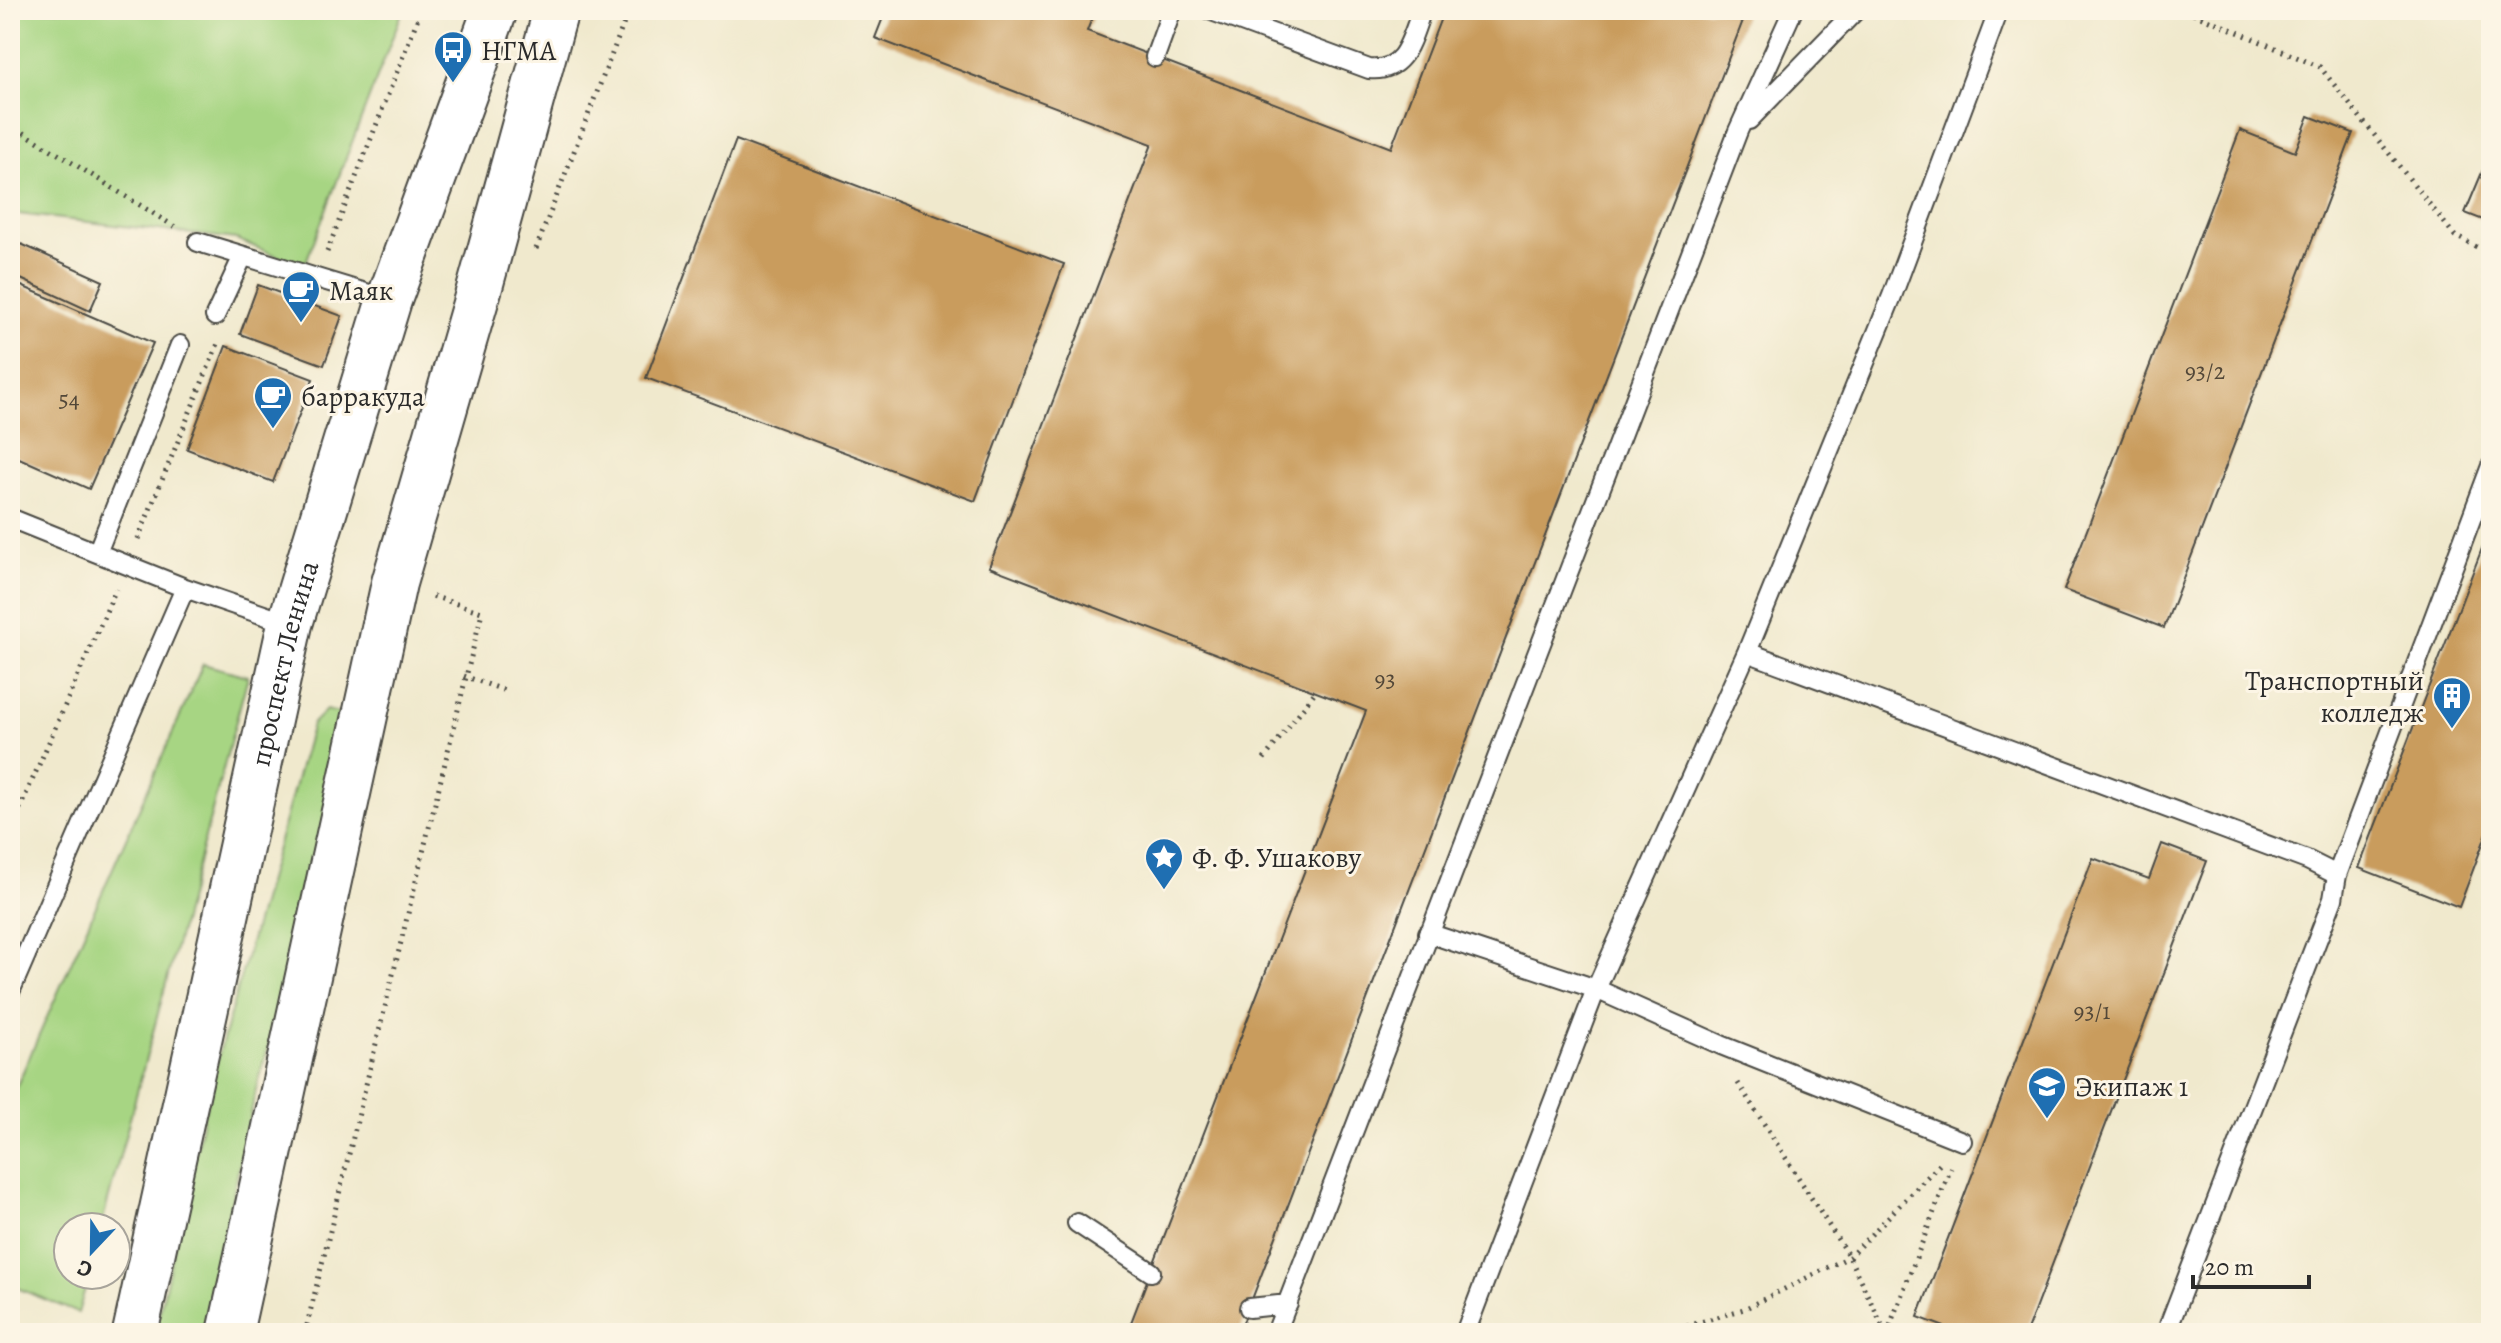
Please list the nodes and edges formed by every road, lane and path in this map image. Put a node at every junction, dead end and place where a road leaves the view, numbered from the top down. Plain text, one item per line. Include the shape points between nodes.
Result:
1 (495, 10) edge
2 (556, 10) edge
3 (1172, 10) edge
4 (1209, 10) edge
5 (1422, 10) edge
6 (1793, 10) edge
7 (1856, 10) edge
8 (1999, 10) edge
9 (2186, 10) edge
10 (1155, 57) dead end
11 (10, 124) edge
12 (1738, 131) junction
13 (198, 242) joint
14 (2491, 254) edge
15 (243, 256) junction
16 (389, 300) junction
17 (220, 322) joint
18 (180, 345) dead end
19 (2491, 466) edge
20 (10, 518) edge
21 (97, 553) junction
22 (127, 564) junction
23 (185, 588) junction
24 (421, 592) dead end
25 (290, 624) junction
26 (1747, 652) junction
27 (464, 676) junction
28 (509, 692) dead end
29 (1315, 692) dead end
30 (1264, 759) dead end
31 (10, 831) edge
32 (2337, 875) junction
33 (1428, 933) junction
34 (1596, 989) junction
35 (10, 992) edge
36 (1721, 1045) junction
37 (1962, 1141) junction
38 (1077, 1223) dead end
39 (1849, 1257) junction
40 (1151, 1272) dead end
41 (1288, 1304) junction
42 (1249, 1308) dead end
43 (136, 1332) edge
44 (230, 1333) edge
45 (305, 1333) edge
46 (1276, 1333) edge
47 (1465, 1333) edge
48 (1664, 1333) edge
49 (1886, 1333) edge
50 (2166, 1333) edge

1 - 16 street, проспект Ленина
2 - 44 street via 394,583
3 - 10 lane
4 - 5 lane via 1384,71 1406,53
6 - 12 lane
7 - 12 lane
8 - 26 lane via 1892,296
9 - 14 path via 2320,67 2455,236
11 - 13 path
12 - 33 lane
13 - 15 lane
15 - 16 lane
15 - 17 lane
16 - 25 street, проспект Ленина
17 - 22 path
18 - 21 lane
19 - 32 lane
20 - 21 lane
21 - 22 lane
22 - 23 lane
22 - 31 path
23 - 25 lane
23 - 35 lane
24 - 27 path via 482,612
25 - 43 street, проспект Ленина
26 - 32 lane
26 - 34 lane
27 - 28 path
27 - 45 path
29 - 30 path
32 - 50 lane via 2333,899
33 - 34 lane
33 - 41 lane
34 - 36 lane
34 - 47 lane
36 - 37 lane
36 - 39 path via 1719,1056
37 - 39 path
37 - 49 path
38 - 40 lane
39 - 48 path via 1744,1309
39 - 49 path
41 - 42 lane
41 - 46 lane

